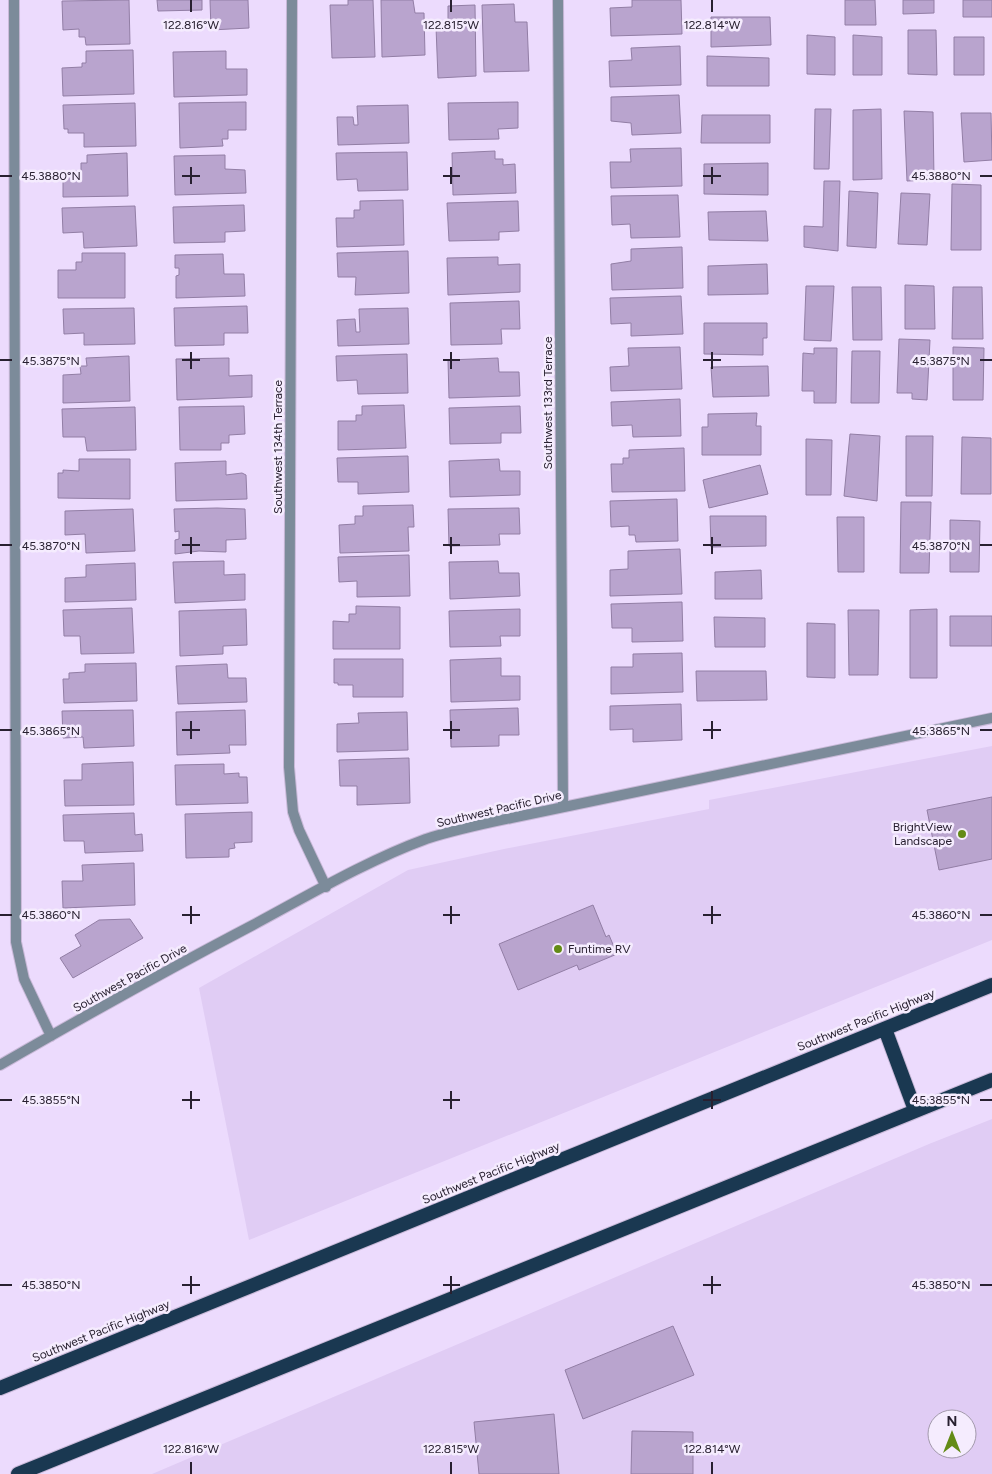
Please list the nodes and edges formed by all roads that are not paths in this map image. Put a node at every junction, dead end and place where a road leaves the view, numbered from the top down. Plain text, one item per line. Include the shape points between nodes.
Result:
1 (14, 0) edge
2 (292, 0) edge
3 (558, 0) edge
4 (992, 718) edge
5 (563, 807) junction
6 (326, 887) junction
7 (992, 985) edge
8 (885, 1029) junction
9 (51, 1036) junction
10 (0, 1065) edge
11 (992, 1080) edge
12 (916, 1110) junction
13 (0, 1388) edge
14 (18, 1474) edge

1 - 9 street via 16,942 24,979
2 - 6 street, Southwest 134th Terrace via 289,767 293,812
3 - 5 street, Southwest 133rd Terrace
4 - 5 street, Southwest Pacific Drive
5 - 6 street, Southwest Pacific Drive via 456,830 426,840
6 - 9 street, Southwest Pacific Drive
7 - 8 highway, Southwest Pacific Highway
8 - 12 highway
8 - 13 highway, Southwest Pacific Highway
9 - 10 street, Southwest Pacific Drive
11 - 12 highway
12 - 14 highway

